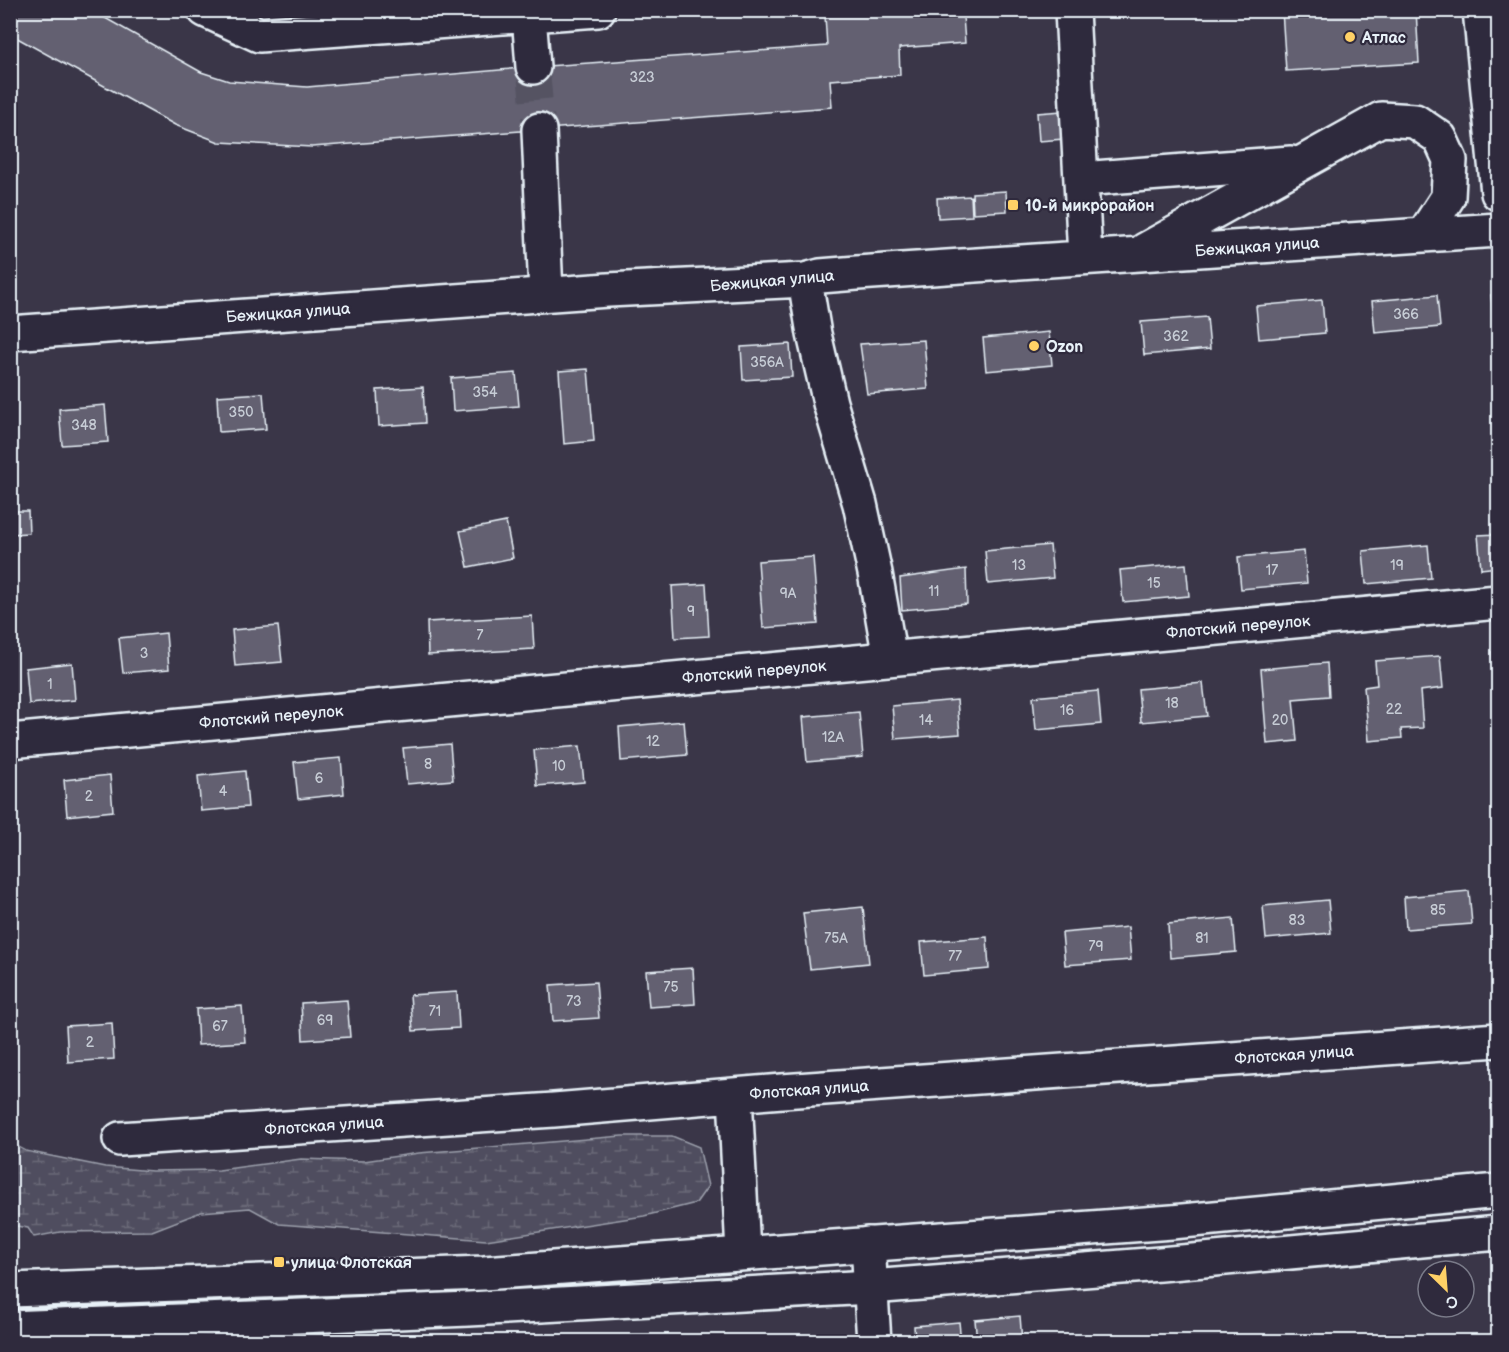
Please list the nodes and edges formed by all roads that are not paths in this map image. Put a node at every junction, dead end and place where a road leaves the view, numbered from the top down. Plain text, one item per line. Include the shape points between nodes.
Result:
1 (205, 10) edge
2 (598, 10) edge
3 (1072, 10) edge
4 (1480, 10) edge
5 (529, 15) junction
6 (533, 67) tunnel mouth
7 (1491, 114) junction
8 (539, 130) tunnel mouth
9 (1440, 138) junction
10 (1301, 163) junction
11 (1081, 178) junction
12 (1498, 193) edge
13 (1498, 230) edge
14 (1424, 234) junction
15 (1138, 254) junction
16 (1085, 257) junction
17 (805, 280) junction
18 (546, 294) junction
19 (10, 333) edge
20 (1498, 602) edge
21 (890, 658) junction
22 (10, 741) edge
23 (1498, 1040) edge
24 (735, 1095) junction
25 (120, 1139) dead end
26 (1498, 1191) edge
27 (1498, 1233) edge
28 (868, 1244) junction
29 (743, 1253) junction
30 (871, 1287) junction
31 (12, 1288) edge
32 (12, 1328) edge
33 (874, 1341) edge

1 - 5 street via 259,35
2 - 5 street
3 - 11 street
4 - 7 street
5 - 6 street
7 - 9 street
7 - 12 street
8 - 18 street
9 - 10 street via 1415,121 1380,119
9 - 14 street via 1450,160 1448,197
10 - 11 street
10 - 15 street
11 - 16 street
13 - 14 street, Бежицкая улица
14 - 15 street, Бежицкая улица
15 - 16 street, Бежицкая улица
16 - 17 street, Бежицкая улица
17 - 18 street, Бежицкая улица
17 - 21 street via 830,403 860,504
18 - 19 street, Бежицкая улица
20 - 21 street, Флотский переулок
21 - 22 street, Флотский переулок
23 - 24 street, Флотская улица
24 - 25 street, Флотская улица
24 - 29 street
26 - 28 street via 1172,1222
27 - 30 street
28 - 29 street
28 - 30 street
29 - 31 street via 484,1273
30 - 32 street
30 - 33 street
31 - 32 street

